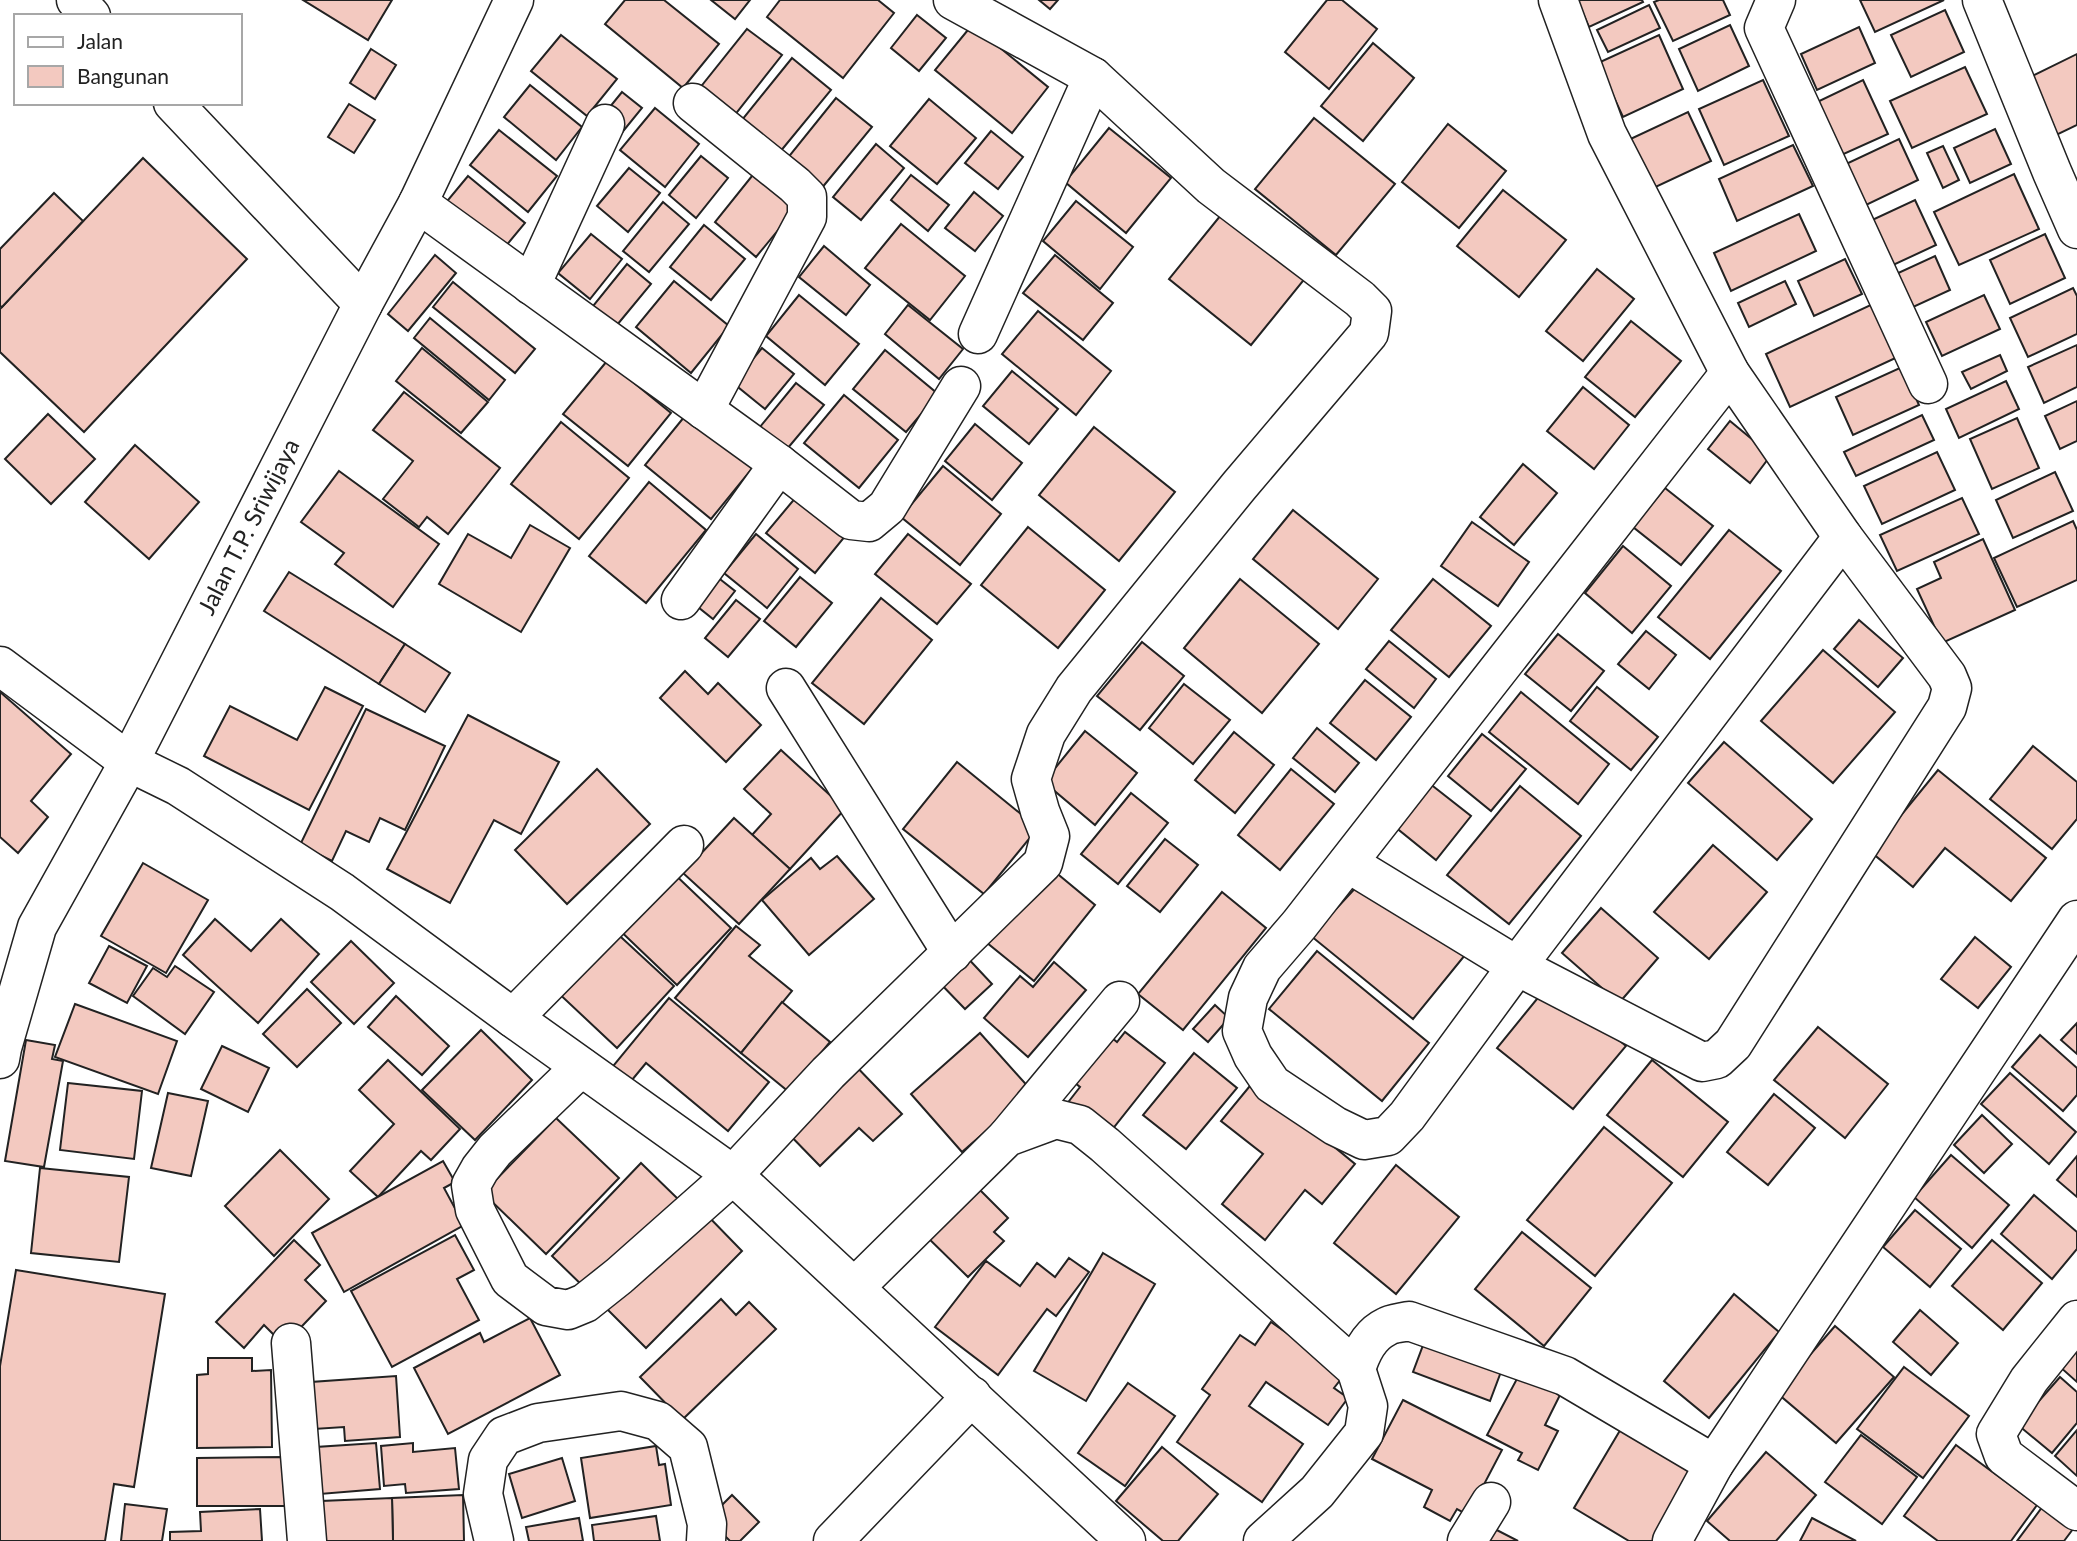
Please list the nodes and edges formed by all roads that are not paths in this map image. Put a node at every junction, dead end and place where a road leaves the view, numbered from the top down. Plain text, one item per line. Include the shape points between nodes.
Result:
1 (76, 0) edge
2 (514, 0) edge
3 (953, 0) edge
4 (1558, 0) edge
5 (1776, 0) edge
6 (1982, 0) edge
7 (89, 14) edge
8 (1093, 77) junction
9 (693, 103) dead end
10 (175, 105) edge
11 (605, 124) dead end
12 (418, 203) junction
13 (2077, 229) edge
14 (531, 285) junction
15 (363, 304) junction
16 (978, 334) dead end
17 (1730, 373) junction
18 (1928, 384) dead end
19 (961, 386) dead end
20 (704, 410) junction
21 (779, 464) junction
22 (1843, 537) junction
23 (681, 600) dead end
24 (0, 666) edge
25 (786, 688) dead end
26 (129, 762) junction
27 (684, 845) dead end
28 (1348, 863) junction
29 (2077, 920) edge
30 (952, 953) junction
31 (1517, 966) junction
32 (1119, 1001) dead end
33 (513, 1018) junction
34 (0, 1059) edge
35 (581, 1067) junction
36 (1007, 1137) junction
37 (733, 1175) junction
38 (855, 1287) junction
39 (2077, 1320) edge
40 (291, 1343) dead end
41 (1356, 1369) junction
42 (972, 1396) junction
43 (1714, 1464) junction
44 (1491, 1502) dead end
45 (2077, 1511) edge
46 (307, 1541) edge
47 (494, 1541) edge
48 (706, 1541) edge
49 (833, 1541) edge
50 (1126, 1541) edge
51 (1263, 1541) edge
52 (1467, 1541) edge
53 (1672, 1541) edge

1 - 7 street
2 - 12 street, Jalan T.P. Sriwijaya
3 - 8 street
4 - 17 street via 1607,134
5 - 18 street via 1764,28
6 - 13 street
8 - 16 street
8 - 30 street via 1210,186 1373,311 1369,333 1074,689 1046,734 1031,779 1050,836 1043,863
9 - 20 street via 807,197 807,217
10 - 15 street
11 - 14 street
12 - 14 street
12 - 15 street, Jalan T.P. Sriwijaya
14 - 20 street
15 - 26 street, Jalan T.P. Sriwijaya
17 - 22 street
17 - 28 street
19 - 21 street via 887,507 869,522 850,520
20 - 21 street
21 - 23 street
22 - 31 street
22 - 31 street via 1952,688 1947,707 1734,1044 1717,1059 1702,1062
24 - 26 street
25 - 30 street
26 - 33 street via 178,786 342,892
26 - 34 street, Jalan T.P. Sriwijaya via 37,927
27 - 33 street
28 - 31 street
28 - 31 street via 1262,968 1248,998 1242,1031 1272,1083 1335,1126 1364,1140 1388,1136
29 - 43 street
30 - 37 street via 828,1073
32 - 36 street
33 - 35 street
35 - 37 street
35 - 37 street via 495,1150 471,1185 475,1210 510,1279 546,1306 568,1310 585,1303
36 - 38 street
36 - 41 street via 1056,1119 1080,1125
37 - 38 street
38 - 42 street
39 - 45 street via 2029,1380 1996,1434 2004,1456
40 - 46 street
41 - 43 street via 1368,1342 1385,1327 1409,1321 1565,1376
41 - 51 street via 1368,1406 1364,1433 1317,1492
42 - 49 street
42 - 50 street
43 - 53 street
44 - 52 street
47 - 48 street via 483,1494 488,1460 504,1436 538,1423 621,1411 658,1421 688,1447 707,1524

